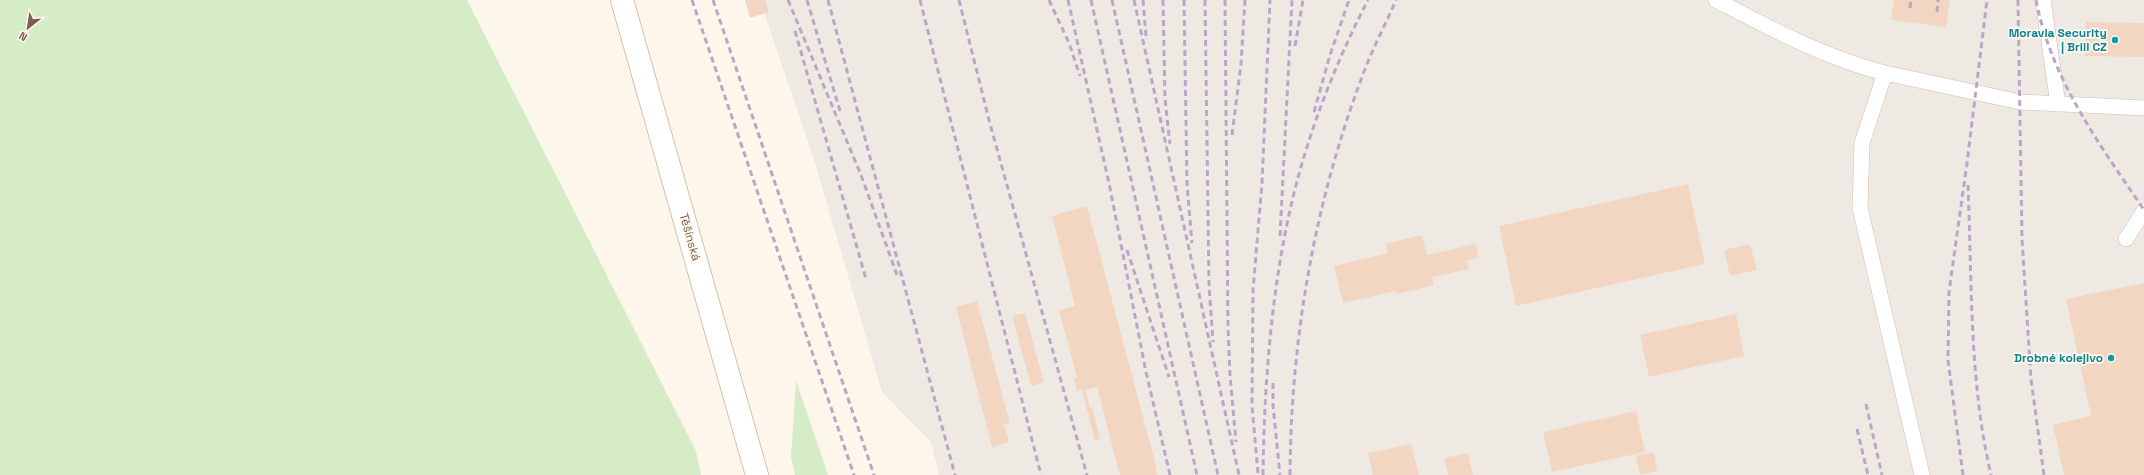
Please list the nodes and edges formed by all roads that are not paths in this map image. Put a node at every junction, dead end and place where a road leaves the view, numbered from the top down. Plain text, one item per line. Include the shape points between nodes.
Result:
1 (622, 0) edge
2 (1716, 0) edge
3 (2043, 0) edge
4 (1885, 73) junction
5 (2058, 104) junction
6 (2144, 108) edge
7 (2144, 211) edge
8 (2126, 239) dead end
9 (757, 475) edge
10 (1922, 475) edge

1 - 9 main road, Těšínská
2 - 4 lane via 1776,31 1853,65
3 - 5 lane
4 - 5 lane via 2020,102
4 - 10 lane via 1862,143 1860,208
5 - 6 lane
7 - 8 lane

